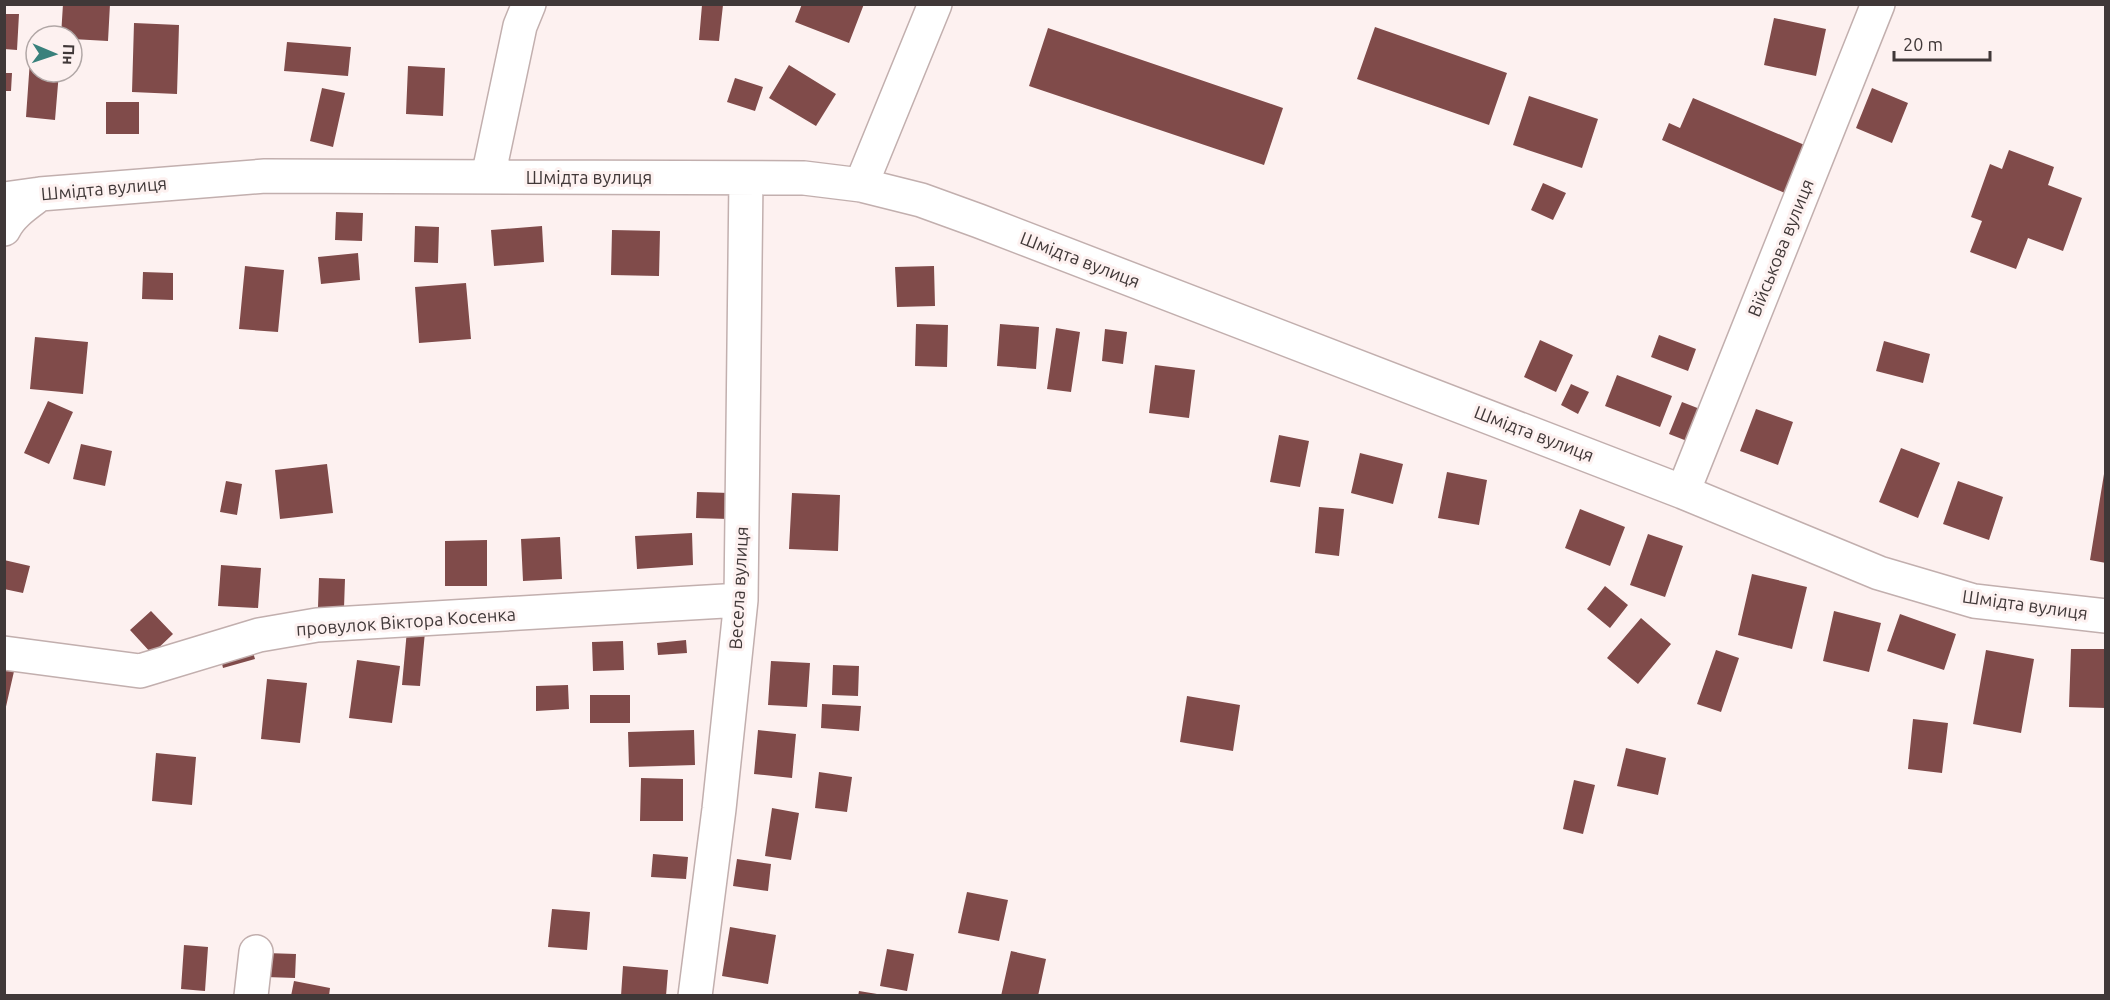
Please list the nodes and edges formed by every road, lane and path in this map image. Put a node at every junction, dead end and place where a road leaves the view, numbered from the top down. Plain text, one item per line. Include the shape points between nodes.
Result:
1 (935, 4) edge
2 (1878, 4) edge
3 (521, 12) edge
4 (488, 177) junction
5 (746, 178) junction
6 (861, 185) junction
7 (40, 194) junction
8 (4, 199) edge
9 (4, 229) edge
10 (1683, 492) junction
11 (741, 600) junction
12 (2106, 616) edge
13 (4, 653) edge
14 (256, 952) dead end
15 (251, 996) edge
16 (695, 996) edge

1 - 6 street
2 - 10 street, Військова вулиця
3 - 4 street
4 - 5 street, Шмідта вулиця
4 - 7 street, Шмідта вулиця via 265,176
5 - 6 street, Шмідта вулиця via 804,178
5 - 11 street, Весела вулиця
6 - 10 street, Шмідта вулиця via 921,200 979,221
7 - 8 street, Шмідта вулиця
7 - 9 street
10 - 12 street, Шмідта вулиця via 1879,573 1974,601
11 - 13 street, провулок Віктора Косенка via 316,625 260,635 140,671
11 - 16 street, Весела вулиця
14 - 15 street

